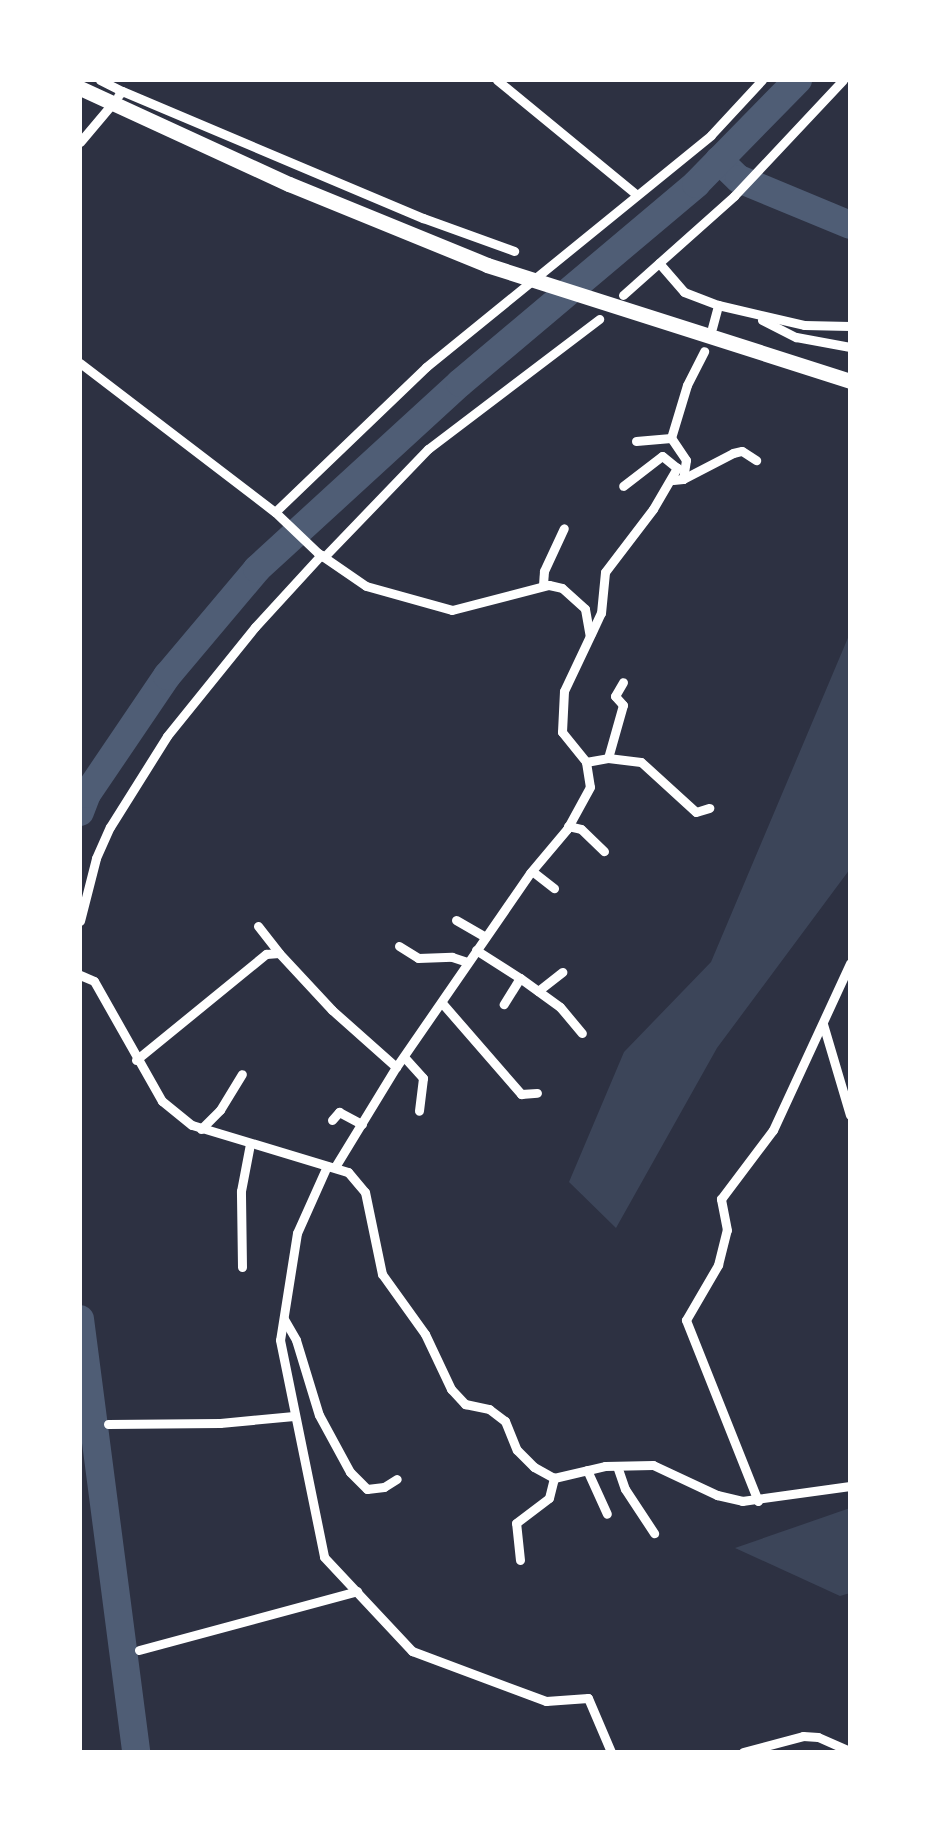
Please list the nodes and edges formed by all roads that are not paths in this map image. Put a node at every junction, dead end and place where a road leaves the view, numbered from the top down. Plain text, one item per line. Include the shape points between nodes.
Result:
1 (100, 80) edge
2 (497, 80) edge
3 (762, 80) edge
4 (844, 80) edge
5 (80, 88) edge
6 (117, 97) junction
7 (80, 142) edge
8 (637, 195) junction
9 (514, 252) dead end
10 (659, 263) junction
11 (624, 295) dead end
12 (718, 306) junction
13 (760, 318) junction
14 (599, 319) dead end
15 (850, 326) edge
16 (712, 328) dead end
17 (850, 347) edge
18 (704, 350) dead end
19 (80, 363) edge
20 (850, 381) edge
21 (672, 438) junction
22 (636, 441) dead end
23 (756, 460) dead end
24 (678, 479) junction
25 (622, 486) dead end
26 (275, 512) junction
27 (564, 528) dead end
28 (321, 555) junction
29 (543, 585) junction
30 (590, 636) junction
31 (623, 682) dead end
32 (608, 758) junction
33 (586, 762) junction
34 (710, 808) dead end
35 (568, 826) junction
36 (604, 851) dead end
37 (532, 871) junction
38 (554, 888) dead end
39 (456, 920) dead end
40 (80, 921) edge
41 (258, 926) dead end
42 (486, 937) junction
43 (399, 946) dead end
44 (476, 950) junction
45 (279, 954) junction
46 (468, 962) junction
47 (850, 963) edge
48 (562, 972) dead end
49 (80, 975) edge
50 (520, 978) junction
51 (538, 992) junction
52 (442, 1003) junction
53 (504, 1004) dead end
54 (823, 1024) junction
55 (582, 1033) dead end
56 (405, 1058) junction
57 (136, 1060) junction
58 (396, 1067) junction
59 (242, 1074) dead end
60 (537, 1093) dead end
61 (419, 1112) dead end
62 (850, 1115) edge
63 (332, 1120) dead end
64 (362, 1124) junction
65 (200, 1128) junction
66 (250, 1144) junction
67 (331, 1167) junction
68 (242, 1266) dead end
69 (284, 1319) junction
70 (294, 1416) junction
71 (108, 1424) dead end
72 (617, 1466) junction
73 (587, 1470) junction
74 (554, 1478) junction
75 (397, 1479) dead end
76 (850, 1486) edge
77 (758, 1501) junction
78 (607, 1514) dead end
79 (654, 1533) dead end
80 (520, 1560) dead end
81 (357, 1591) junction
82 (139, 1650) dead end
83 (850, 1751) edge
84 (611, 1752) edge
85 (743, 1752) edge

1 - 6 street
2 - 8 street
3 - 8 street via 711,135
4 - 10 street via 734,196
5 - 20 highway via 488,266
6 - 7 street
6 - 9 street
8 - 26 street via 426,368
10 - 11 street
10 - 12 street via 684,292
12 - 13 street
12 - 16 street
13 - 15 street
13 - 17 street via 796,337
14 - 28 street via 428,449
18 - 21 street
19 - 26 street
21 - 22 street
21 - 24 street via 686,460
23 - 24 street via 733,453
24 - 25 street via 677,468 662,456
24 - 30 street via 605,572 601,613
26 - 28 street
27 - 29 street
28 - 29 street via 366,586 452,610
28 - 40 street via 166,736 96,858
29 - 30 street via 562,588 584,609
30 - 33 street via 564,691 562,732
31 - 32 street via 615,696 623,704
32 - 33 street
32 - 34 street via 641,762 696,812
33 - 35 street via 590,788
35 - 36 street
35 - 37 street
37 - 38 street
37 - 42 street
39 - 42 street
41 - 45 street
42 - 44 street
43 - 46 street via 418,958
44 - 46 street
44 - 50 street
45 - 57 street via 266,954
45 - 58 street
46 - 52 street
47 - 54 street
48 - 51 street
49 - 57 street via 94,981
50 - 51 street
50 - 53 street
51 - 55 street
52 - 56 street
52 - 60 street via 520,1094
54 - 62 street
54 - 77 street via 773,1130 721,1199 728,1230 718,1265 686,1320
56 - 58 street
56 - 61 street via 423,1078
57 - 65 street via 162,1101
58 - 64 street
59 - 65 street
63 - 64 street via 339,1112
64 - 67 street
65 - 66 street
66 - 67 street
66 - 68 street via 240,1191
67 - 69 street via 297,1233
67 - 74 street via 348,1172 365,1192 382,1274 425,1334 451,1389 465,1404 490,1409 505,1421 517,1450
69 - 70 street via 280,1340
69 - 75 street via 318,1415 350,1472 367,1489
70 - 71 street
70 - 81 street via 324,1557
72 - 73 street
72 - 77 street via 652,1465 717,1495
72 - 79 street
73 - 74 street
73 - 78 street
74 - 80 street via 549,1498 516,1523
76 - 77 street
81 - 82 street
81 - 84 street via 412,1650 546,1701 588,1698
83 - 85 street via 803,1736

